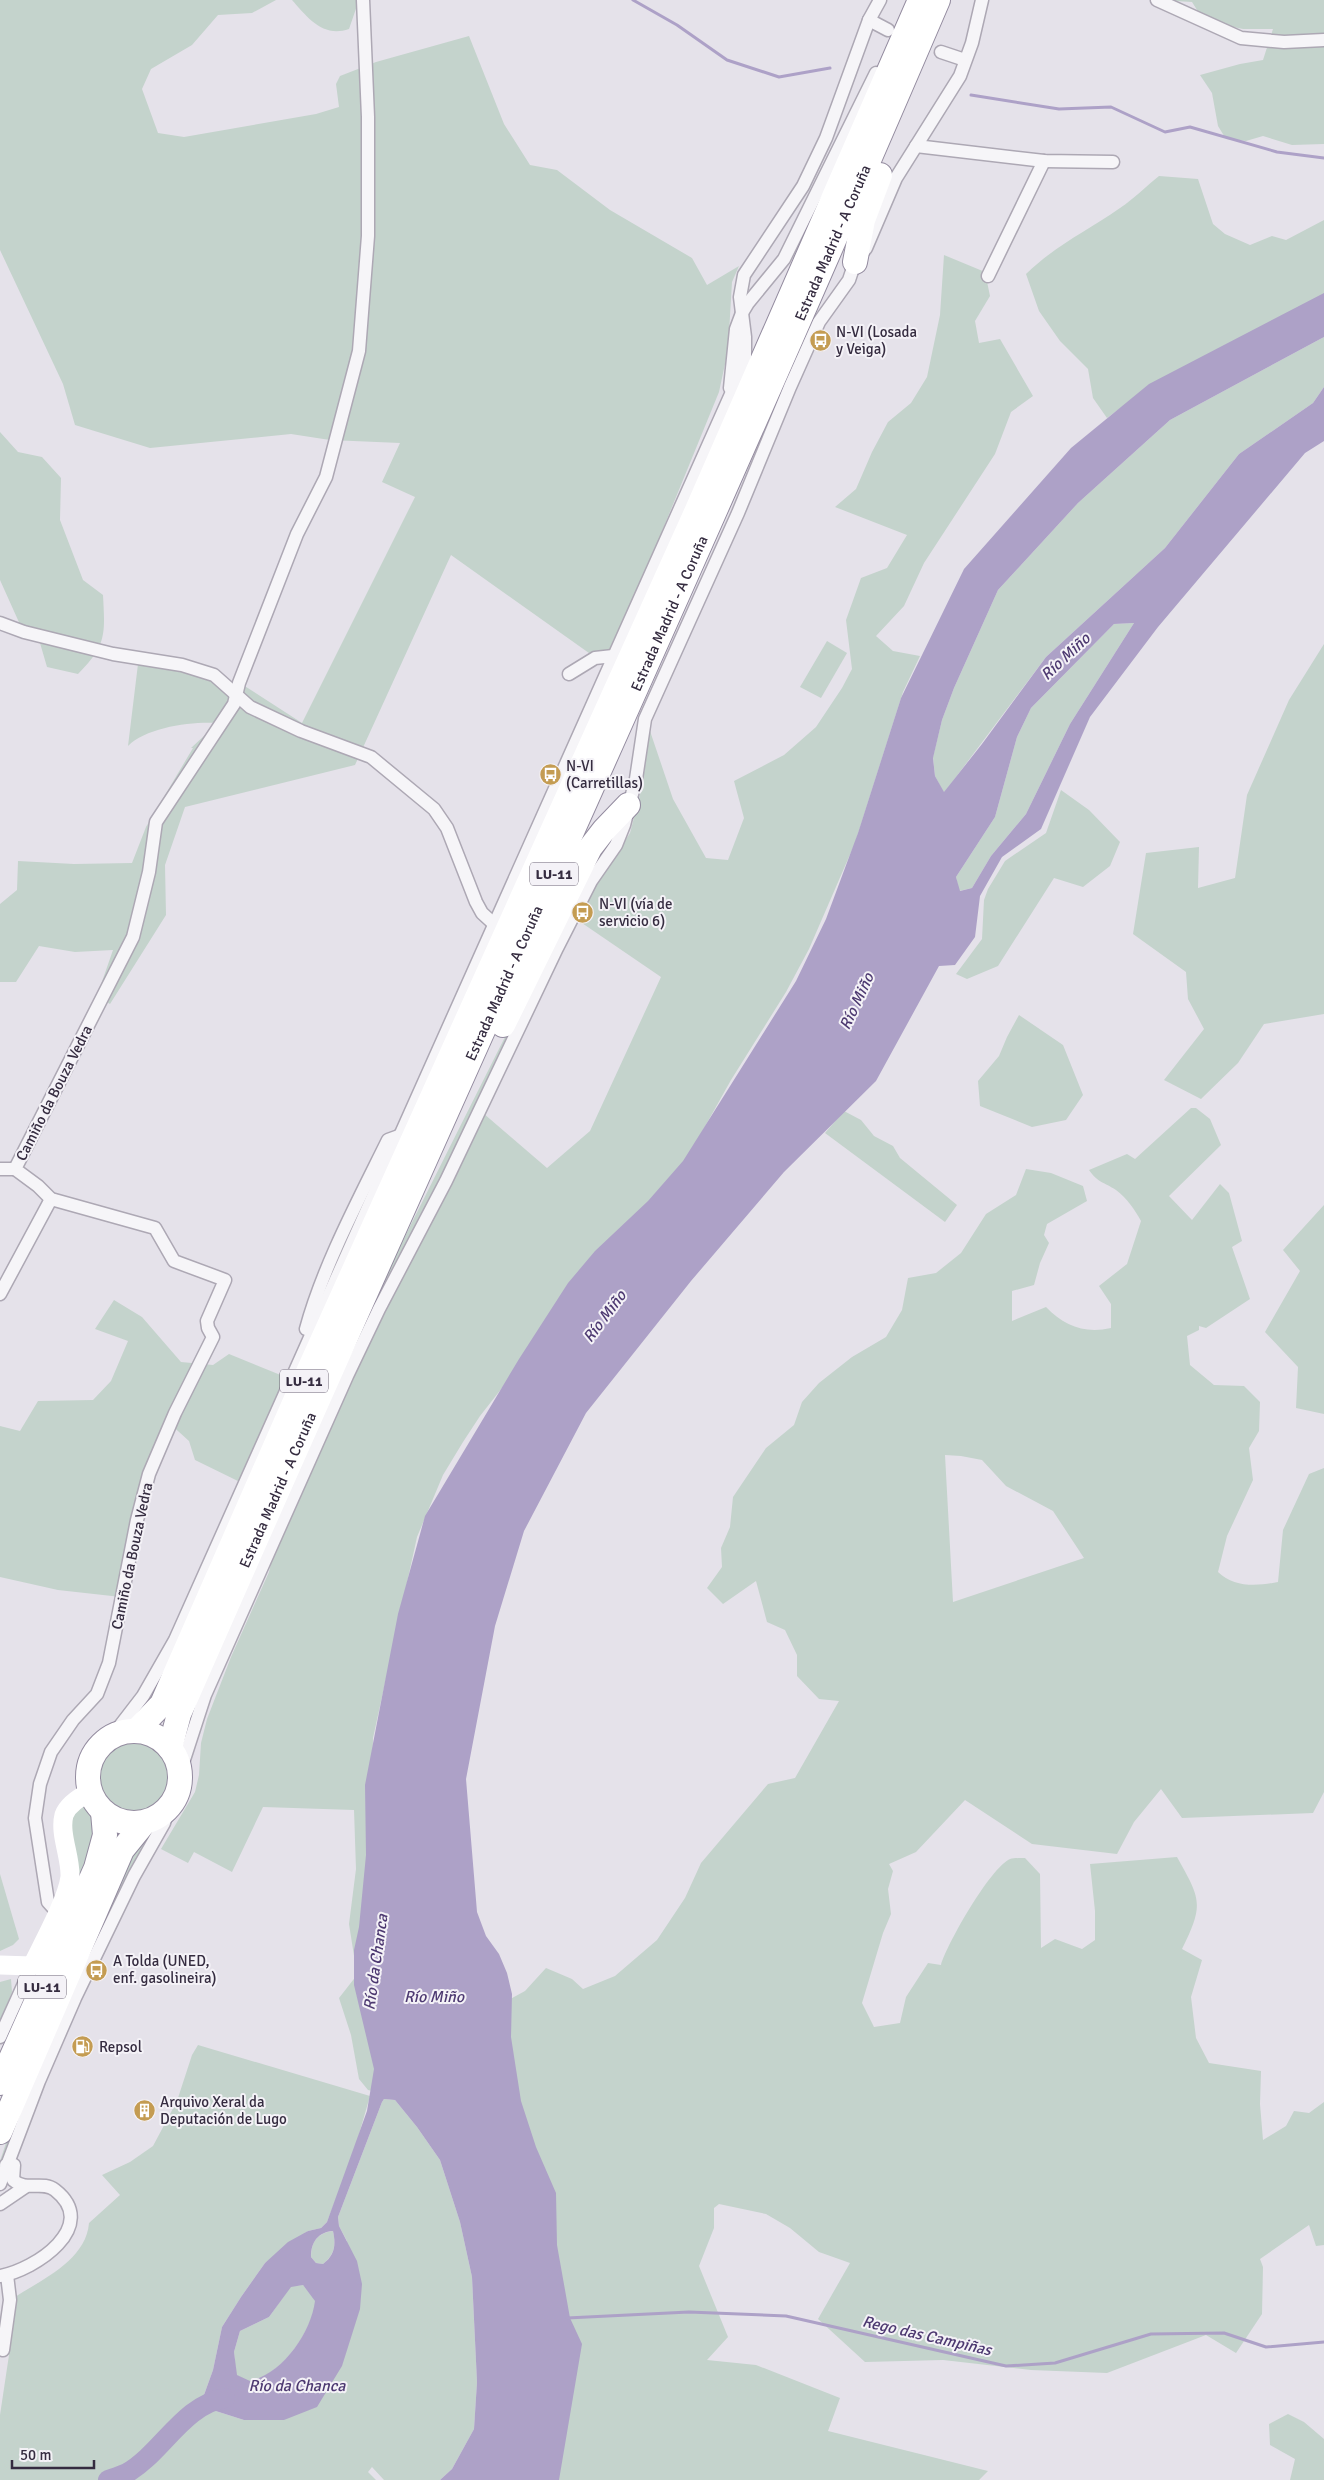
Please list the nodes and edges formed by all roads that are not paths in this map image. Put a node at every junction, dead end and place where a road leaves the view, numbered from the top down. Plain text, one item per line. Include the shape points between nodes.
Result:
1 (363, 0) edge
2 (880, 0) edge
3 (910, 0) edge
4 (920, 0) edge
5 (938, 0) edge
6 (949, 0) edge
7 (982, 0) edge
8 (1157, 0) edge
9 (869, 20) junction
10 (888, 30) dead end
11 (1324, 40) edge
12 (941, 52) dead end
13 (965, 60) junction
14 (916, 146) junction
15 (1044, 162) junction
16 (1113, 162) dead end
17 (855, 262) junction
18 (988, 276) dead end
19 (742, 313) junction
20 (0, 623) edge
21 (613, 656) junction
22 (569, 674) dead end
23 (236, 694) junction
24 (628, 805) junction
25 (494, 924) junction
26 (0, 1169) edge
27 (16, 1169) junction
28 (51, 1199) junction
29 (377, 1269) junction
30 (0, 1294) edge
31 (137, 1730) junction
32 (113, 1735) junction
33 (170, 1748) junction
34 (180, 1772) junction
35 (90, 1792) junction
36 (170, 1807) junction
37 (103, 1812) junction
38 (144, 1823) junction
39 (57, 1912) junction
40 (0, 1965) edge
41 (32, 1966) junction
42 (0, 2037) edge
43 (0, 2083) edge
44 (0, 2132) edge
45 (6, 2165) junction
46 (0, 2184) edge
47 (25, 2187) junction
48 (0, 2204) edge
49 (4, 2275) edge
50 (3, 2350) dead end

1 - 23 street, Camiño da Bouza Vedra via 368,116 368,236 359,351 326,477 297,534
2 - 9 street
3 - 19 street via 784,259
4 - 31 highway, Estrada Madrid - A Coruña / LU-11 via 689,528 298,1394 162,1704
5 - 29 highway, Estrada Madrid - A Coruña / LU-11 via 718,506
6 - 17 highway via 863,220
7 - 13 street
8 - 11 street via 1241,38 1284,42
9 - 10 street
9 - 19 street via 826,138 803,186 744,275 740,297
12 - 13 street
13 - 14 street via 960,76
14 - 15 street
14 - 17 street via 896,178 866,248
15 - 16 street
15 - 18 street
17 - 24 street via 849,280 815,331 738,513 645,719 636,779
19 - 21 street via 745,357 740,374
20 - 23 street via 113,654 214,675
21 - 22 street via 595,658
21 - 25 street
23 - 25 street via 250,707 301,731 371,757 414,791 434,809 447,828 476,902
23 - 27 street, Camiño da Bouza Vedra via 234,704 156,822 149,872 133,937
24 - 29 highway via 590,848
24 - 34 street via 616,845 591,881 450,1173 346,1376 205,1695
25 - 32 street via 174,1640 143,1696
26 - 27 street
27 - 28 street, Camiño da Bouza Vedra
28 - 30 street
28 - 39 street, Camiño da Bouza Vedra via 154,1228 174,1261 225,1280 207,1321 213,1336 149,1474 136,1520 109,1663 97,1694 73,1720 51,1752 40,1784 35,1818 48,1902
29 - 33 highway, Estrada Madrid - A Coruña / LU-11 via 179,1714
31 - 32 highway
31 - 33 highway via 161,1739
32 - 35 highway, LU-11 via 102,1743 88,1766
33 - 34 highway
34 - 36 highway via 176,1797
35 - 37 highway, LU-11
35 - 39 street via 69,1806 64,1815 70,1877
36 - 38 highway, LU-11
36 - 45 street via 78,1991
37 - 38 highway via 122,1822
37 - 43 highway, LU-11 via 105,1835 96,1868
38 - 44 highway, LU-11 via 122,1850
39 - 41 street
40 - 41 street
41 - 42 street
45 - 46 street
45 - 47 street via 14,2166 13,2180
47 - 48 street
47 - 49 street via 53,2188 65,2199 71,2217 68,2230 61,2243 26,2268
49 - 50 street via 10,2300

